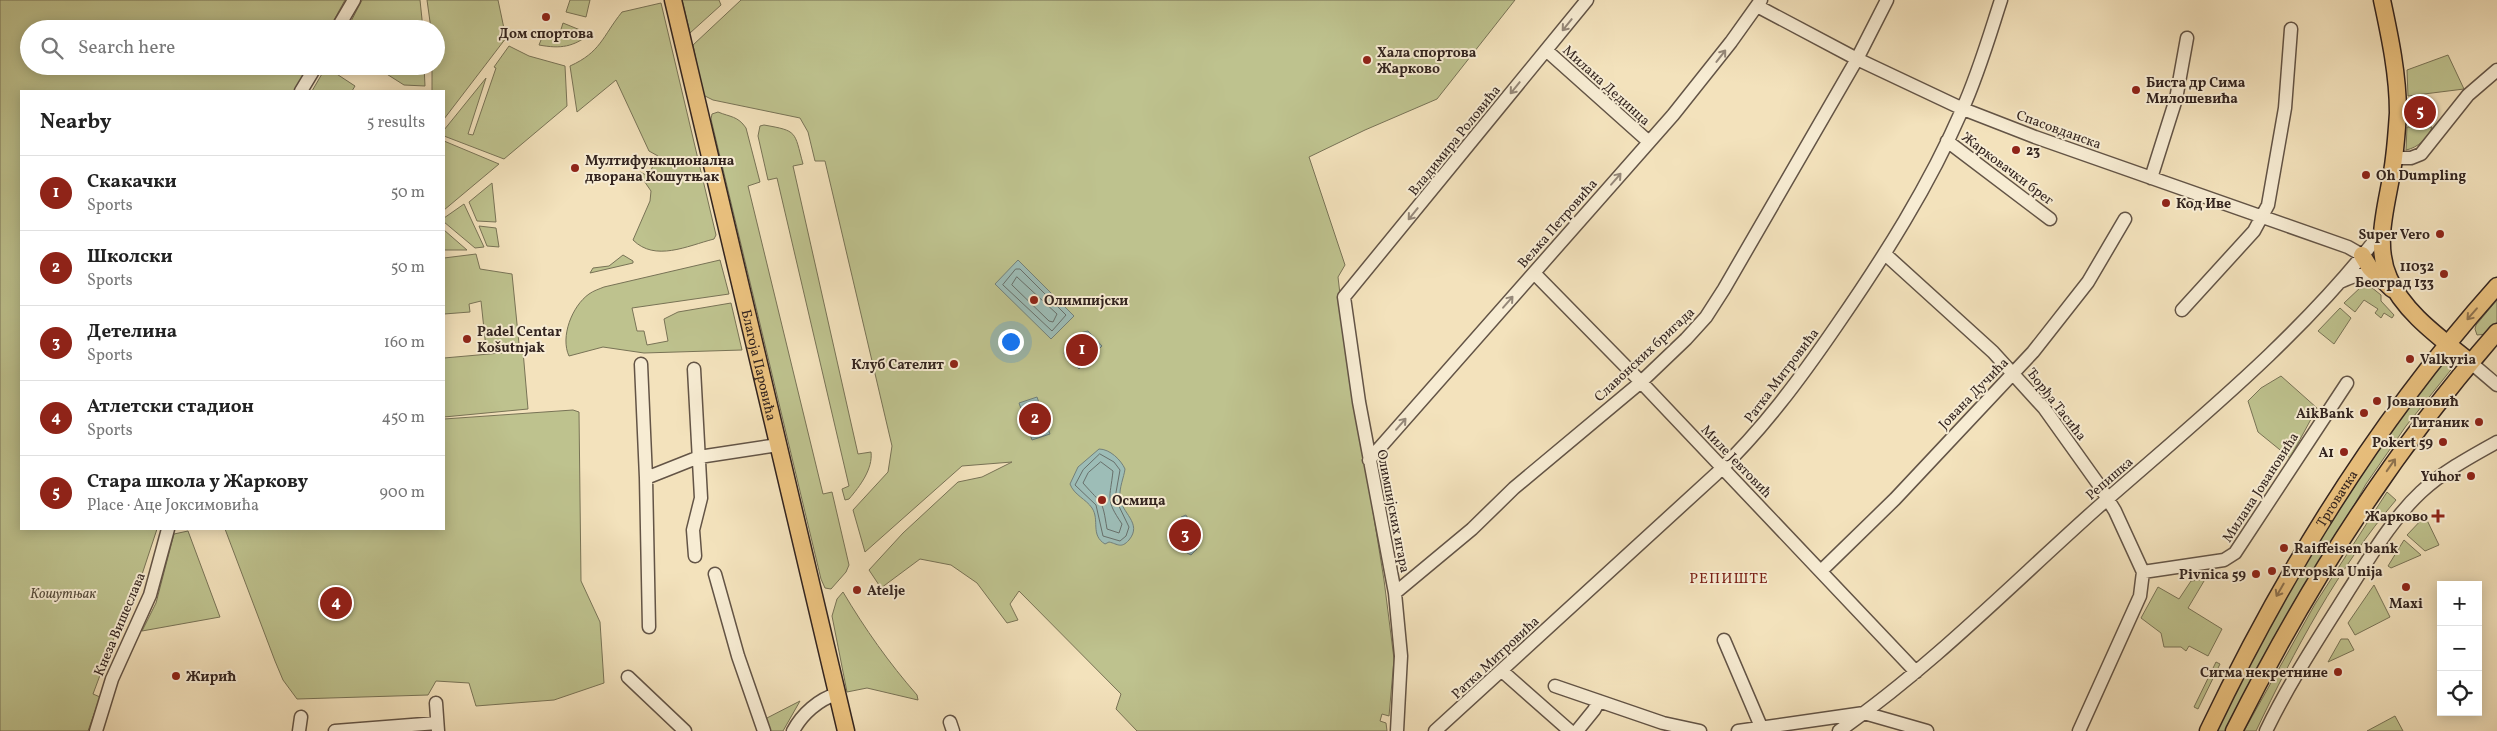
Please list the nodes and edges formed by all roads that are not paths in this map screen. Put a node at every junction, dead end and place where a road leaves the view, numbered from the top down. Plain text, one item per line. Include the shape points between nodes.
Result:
1 (354, 0) edge
2 (673, 0) edge
3 (1587, 0) edge
4 (1887, 0) edge
5 (2001, 0) edge
6 (2382, 0) edge
7 (1759, 3) edge
8 (343, 20) edge
9 (2291, 29) dead end
10 (2187, 38) dead end
11 (1546, 50) junction
12 (1857, 59) junction
13 (2497, 70) edge
14 (311, 75) edge
15 (302, 90) edge
16 (1963, 109) junction
17 (1947, 141) junction
18 (1649, 142) junction
19 (2394, 158) junction
20 (2151, 178) junction
21 (2263, 217) junction
22 (2050, 219) dead end
23 (2125, 219) dead end
24 (2382, 231) junction
25 (1885, 254) junction
26 (2362, 255) junction
27 (1534, 273) junction
28 (2383, 276) junction
29 (2337, 283) junction
30 (2497, 286) edge
31 (1344, 298) joint
32 (2182, 310) dead end
33 (2497, 332) edge
34 (2447, 343) junction
35 (2470, 362) junction
36 (641, 364) dead end
37 (694, 369) dead end
38 (2014, 372) junction
39 (1641, 382) junction
40 (2347, 383) dead end
41 (2497, 385) edge
42 (2497, 442) edge
43 (778, 445) junction
44 (698, 457) junction
45 (1369, 460) junction
46 (1723, 468) junction
47 (646, 478) junction
48 (2108, 499) junction
49 (168, 530) edge
50 (695, 556) dead end
51 (1821, 571) junction
52 (2143, 572) junction
53 (715, 574) dead end
54 (1395, 593) junction
55 (649, 627) dead end
56 (1724, 640) dead end
57 (1502, 671) junction
58 (1916, 672) junction
59 (628, 677) dead end
60 (1555, 686) dead end
61 (837, 694) junction
62 (1599, 701) junction
63 (436, 703) dead end
64 (1864, 714) junction
65 (301, 717) dead end
66 (437, 727) edge
67 (1762, 729) junction
68 (96, 731) edge
69 (299, 731) edge
70 (335, 731) edge
71 (685, 731) edge
72 (764, 731) edge
73 (793, 731) edge
74 (846, 731) edge
75 (1397, 731) edge
76 (1435, 731) edge
77 (1570, 731) edge
78 (1577, 731) edge
79 (1700, 731) edge
80 (1738, 731) edge
81 (1839, 731) edge
82 (1927, 731) edge
83 (2079, 731) edge
84 (2208, 731) edge
85 (2234, 731) edge
86 (2266, 731) edge

1 - 8 street
2 - 43 main road, Благоја Паровића
3 -> 11 street, Владимира Роловића
4 - 12 street, Славонских бригада
5 - 16 street, Ратка Митровића
6 - 19 main road via 2396,83 2398,113
7 - 12 street, Спасовданска
18 -> 7 street, Вељка Петровића via 1702,80
9 - 21 street via 2272,192
10 - 20 street via 2176,99
11 - 18 street, Милана Дединца
11 -> 31 street, Владимира Роловића
12 - 16 street, Спасовданска
12 - 39 street, Славонских бригада via 1716,303 1686,339
13 - 19 street via 2468,95 2421,154 2412,158
14 - 15 street
16 - 17 street, Ратка Митровића
16 - 20 street, Спасовданска
17 - 22 street, Жарковачки брег
17 - 25 street, Ратка Митровића
27 -> 18 street, Вељка Петровића
19 - 24 main road
20 - 21 street, Спасовданска
21 - 26 street, Спасовданска
21 - 32 street
23 - 38 street, Јована Дучића via 2078,296
24 - 26 street, Репишка
24 - 28 main road
25 - 38 street, Ђорђа Тасића
25 - 46 street, Ратка Митровића via 1786,398
26 - 28 main road via 2373,261
26 - 29 street, Репишка
27 - 39 street, Миле Јевтовић
45 -> 27 street, Вељка Петровића
28 - 29 street via 2361,275
28 - 34 main road via 2428,327
29 - 48 street, Репишка via 2222,400
30 -> 34 main road, Трговачка
31 - 45 street, Олимпијских игара
33 - 35 main road, Трговачка
34 - 35 main road
34 -> 84 main road, Трговачка via 2371,445 2312,535
35 - 41 street
85 -> 35 main road, Трговачка via 2293,618 2340,540 2399,453
36 - 47 street
37 - 44 street
38 - 48 street, Ђорђа Тасића
38 - 51 street, Јована Дучића via 1895,499
39 - 46 street, Миле Јевтовић
39 - 54 street, Славонских бригада
40 - 52 street, Милана Јовановића via 2235,553 2224,560
42 - 86 street via 2446,471 2411,502 2334,614
43 - 44 street
43 - 61 main road, Благоја Паровића
44 - 47 street
44 - 50 street via 701,498 693,530
45 - 54 street, Олимпијских игара
46 - 51 street, Миле Јевтовић
46 - 57 street, Ратка Митровића
47 - 55 street
48 - 52 street
48 - 58 street, Репишка
49 - 68 street, Кнеза Вишеслава via 150,595 112,679
51 - 58 street, Миле Јевтовић
52 - 83 street via 2140,596
53 - 72 street
54 - 75 street, Олимпијских игара via 1401,656
56 - 67 street
57 - 76 street, Ратка Митровића
57 - 77 street
58 - 64 street, Репишка
59 - 71 street
60 - 62 street
61 - 73 street via 812,708
61 - 74 main road, Благоја Паровића
62 - 78 street
62 - 79 street via 1662,723
63 - 66 street
64 - 67 street
64 - 81 street, Репишка
64 - 82 street
65 - 69 street
66 - 70 street
67 - 80 street

